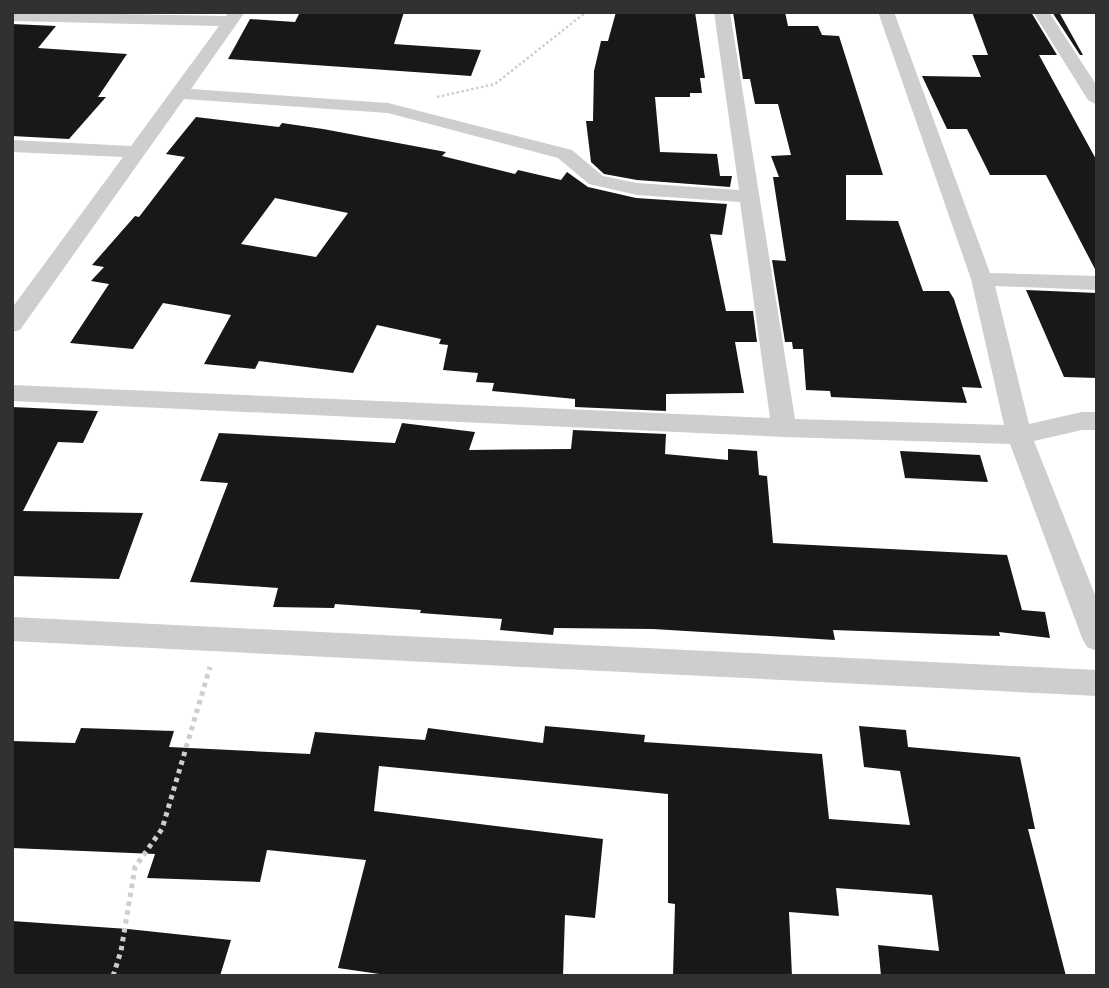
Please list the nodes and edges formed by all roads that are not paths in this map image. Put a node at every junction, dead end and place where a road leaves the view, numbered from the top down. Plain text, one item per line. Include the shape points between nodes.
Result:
1 (722, 12) edge
2 (886, 12) edge
3 (1041, 12) edge
4 (12, 16) edge
5 (234, 17) edge
6 (179, 93) junction
7 (1097, 100) edge
8 (12, 146) edge
9 (136, 152) junction
10 (750, 197) junction
11 (982, 279) junction
12 (1097, 283) edge
13 (13, 321) edge
14 (12, 393) edge
15 (1097, 421) edge
16 (784, 429) junction
17 (1019, 435) junction
18 (12, 629) edge
19 (1097, 638) edge
20 (1097, 683) edge

1 - 10 street
2 - 11 street
3 - 7 street
4 - 5 street
5 - 6 street
6 - 9 street
6 - 10 street via 388,108 565,154 596,180 637,189
8 - 9 street
9 - 13 street
10 - 16 street
11 - 12 street
11 - 17 street
14 - 16 street
15 - 17 street
16 - 17 street
17 - 19 street
18 - 20 street

